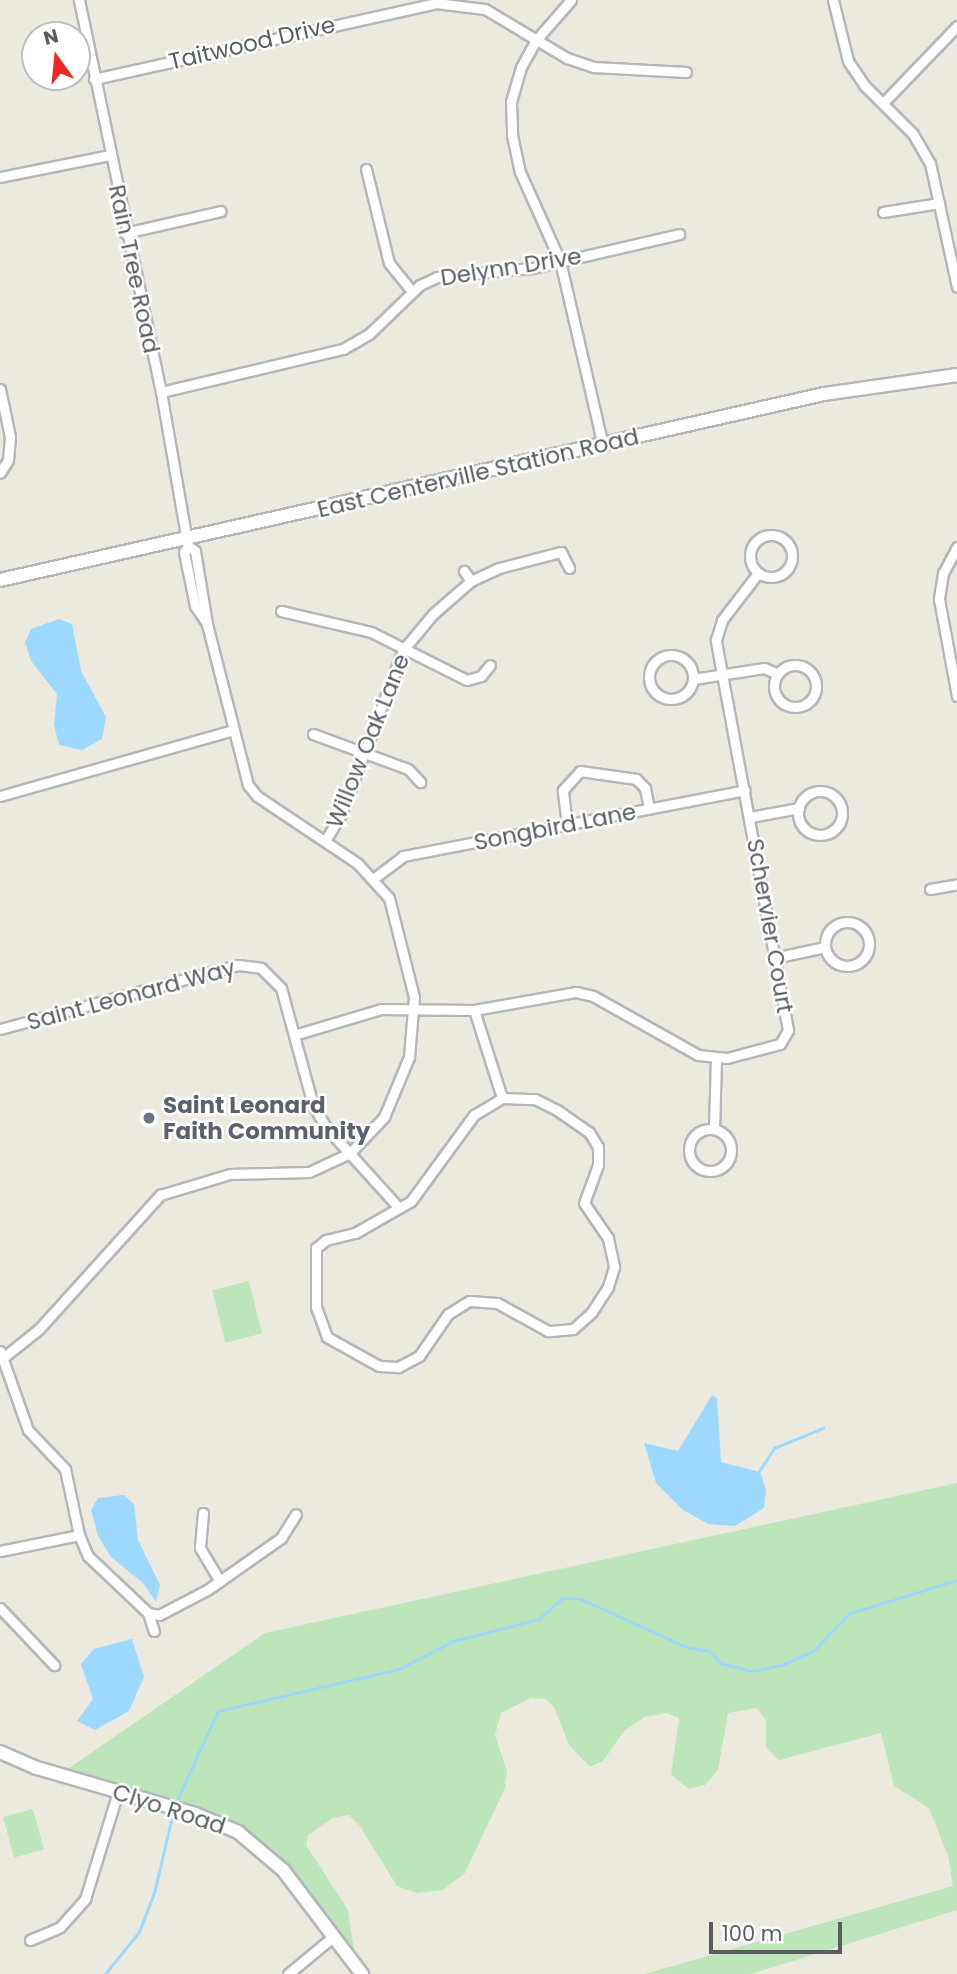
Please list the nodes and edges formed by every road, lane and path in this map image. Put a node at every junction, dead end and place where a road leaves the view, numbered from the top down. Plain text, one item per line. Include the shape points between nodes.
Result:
1 (79, 0) edge
2 (571, 0) edge
3 (833, 0) edge
4 (957, 26) edge
5 (536, 40) junction
6 (685, 72) dead end
7 (94, 79) junction
8 (883, 103) junction
9 (110, 155) junction
10 (366, 169) dead end
11 (0, 177) edge
12 (939, 203) junction
13 (221, 211) dead end
14 (883, 212) dead end
15 (125, 233) junction
16 (679, 234) dead end
17 (560, 261) junction
18 (957, 287) edge
19 (412, 291) junction
20 (957, 375) edge
21 (0, 389) edge
22 (161, 392) junction
23 (603, 446) junction
24 (0, 472) edge
25 (187, 543) junction
26 (957, 547) edge
27 (569, 568) dead end
28 (464, 571) dead end
29 (758, 573) junction
30 (0, 580) edge
31 (471, 581) junction
32 (281, 611) dead end
33 (403, 650) junction
34 (490, 664) dead end
35 (776, 673) junction
36 (723, 676) junction
37 (693, 679) junction
38 (957, 696) edge
39 (233, 730) junction
40 (313, 734) dead end
41 (363, 754) junction
42 (420, 782) dead end
43 (745, 790) junction
44 (0, 796) edge
45 (799, 808) junction
46 (649, 809) junction
47 (750, 817) junction
48 (567, 825) junction
49 (325, 841) junction
50 (373, 879) junction
51 (957, 884) edge
52 (930, 889) dead end
53 (825, 947) junction
54 (774, 958) junction
55 (474, 1010) junction
56 (413, 1012) junction
57 (0, 1029) edge
58 (294, 1035) junction
59 (716, 1058) junction
60 (502, 1098) junction
61 (714, 1129) junction
62 (350, 1153) junction
63 (400, 1208) junction
64 (2, 1354) edge
65 (203, 1513) dead end
66 (296, 1514) dead end
67 (79, 1535) junction
68 (0, 1551) edge
69 (220, 1581) junction
70 (0, 1608) edge
71 (148, 1613) junction
72 (154, 1631) dead end
73 (54, 1665) dead end
74 (0, 1752) edge
75 (118, 1792) junction
76 (334, 1936) junction
77 (30, 1940) dead end
78 (288, 1974) edge
79 (362, 1974) edge

1 - 7 street, Rain Tree Road
2 - 5 street
3 - 8 street via 848,61
4 - 8 street
5 - 6 street, Taitwood Drive via 593,67
5 - 7 street, Taitwood Drive via 485,9 436,3
5 - 17 street via 514,87 512,135 520,172
7 - 9 street, Rain Tree Road
8 - 12 street via 920,145
9 - 11 street
9 - 15 street, Rain Tree Road
10 - 19 street via 389,263
12 - 14 street
12 - 18 street
13 - 15 street
15 - 22 street, Rain Tree Road
16 - 17 street, Delynn Drive
17 - 19 street, Delynn Drive via 513,271 437,277
17 - 23 street
19 - 22 street, Delynn Drive via 369,334 342,349
20 - 23 street, East Centerville Station Road via 869,385
21 - 24 street via 10,437 8,460
22 - 25 street, Rain Tree Road
23 - 25 street, East Centerville Station Road
25 - 30 street, East Centerville Station Road
25 - 39 street, Rain Tree Road via 195,551
26 - 38 street via 943,573 939,598
27 - 31 street, Willow Oak Lane via 561,552 549,552
28 - 31 street
29 - 29 street via 771,578 789,568 793,555 787,542 776,535 758,540 750,557
29 - 36 street, Schervier Court via 718,626
31 - 33 street, Willow Oak Lane via 433,614
32 - 33 street via 371,632
33 - 34 street via 467,680 481,676
33 - 41 street, Willow Oak Lane
35 - 35 street via 784,706 797,709 809,704 814,697 810,670 792,664
35 - 36 street via 764,668
36 - 37 street
36 - 43 street, Schervier Court
37 - 37 street via 688,663 677,655 657,658 652,669 653,689 666,699 684,695
39 - 44 street
39 - 49 street, Rain Tree Road via 243,774 257,796
40 - 41 street
41 - 42 street via 408,769
41 - 49 street, Willow Oak Lane via 341,814
43 - 46 street, Songbird Lane
43 - 47 street, Schervier Court
45 - 45 street via 804,827 812,835 825,836 839,826 837,803 826,790 808,792
45 - 47 street
46 - 48 street, Songbird Lane
46 - 48 street via 645,788 636,779 580,771 563,790
47 - 54 street, Schervier Court
48 - 50 street, Songbird Lane via 403,856
49 - 50 street, Rain Tree Road
50 - 56 street, Rain Tree Road via 390,898 397,920
51 - 52 street
53 - 53 street via 830,958 845,966 862,961 869,952 865,929 848,921 831,929
53 - 54 street
54 - 59 street, Schervier Court via 788,1030 784,1040 774,1048
55 - 56 street, Schervier Court
55 - 59 street, Schervier Court via 567,992 586,993 689,1051
55 - 60 street
56 - 58 street, Schervier Court via 381,1009
56 - 62 street, Rain Tree Road via 403,1080 384,1117
57 - 58 street, Saint Leonard Way via 239,965 261,968 281,988
58 - 62 street via 313,1105
59 - 61 street
60 - 63 street via 474,1115 425,1187
60 - 63 street via 535,1099 558,1110 589,1132 598,1147 598,1165 584,1203 608,1238 614,1267 608,1287 588,1318 573,1329 548,1332 497,1303 469,1301 448,1314 419,1356 406,1364 379,1366 355,1354 327,1337 321,1326 316,1307 316,1248
61 - 61 street via 696,1133 688,1156 694,1167 718,1171 728,1164 732,1146
62 - 63 street
62 - 64 street via 309,1172 230,1174 160,1195 38,1329
64 - 67 street via 28,1430 65,1469
65 - 69 street via 200,1548
66 - 69 street via 281,1538
67 - 68 street
67 - 71 street via 92,1562
69 - 71 street via 159,1615
70 - 73 street
71 - 72 street
74 - 75 street, Clyo Road
75 - 76 street, Clyo Road via 220,1824 270,1856
75 - 77 street via 85,1899 60,1927
76 - 78 street
76 - 79 street, Clyo Road

